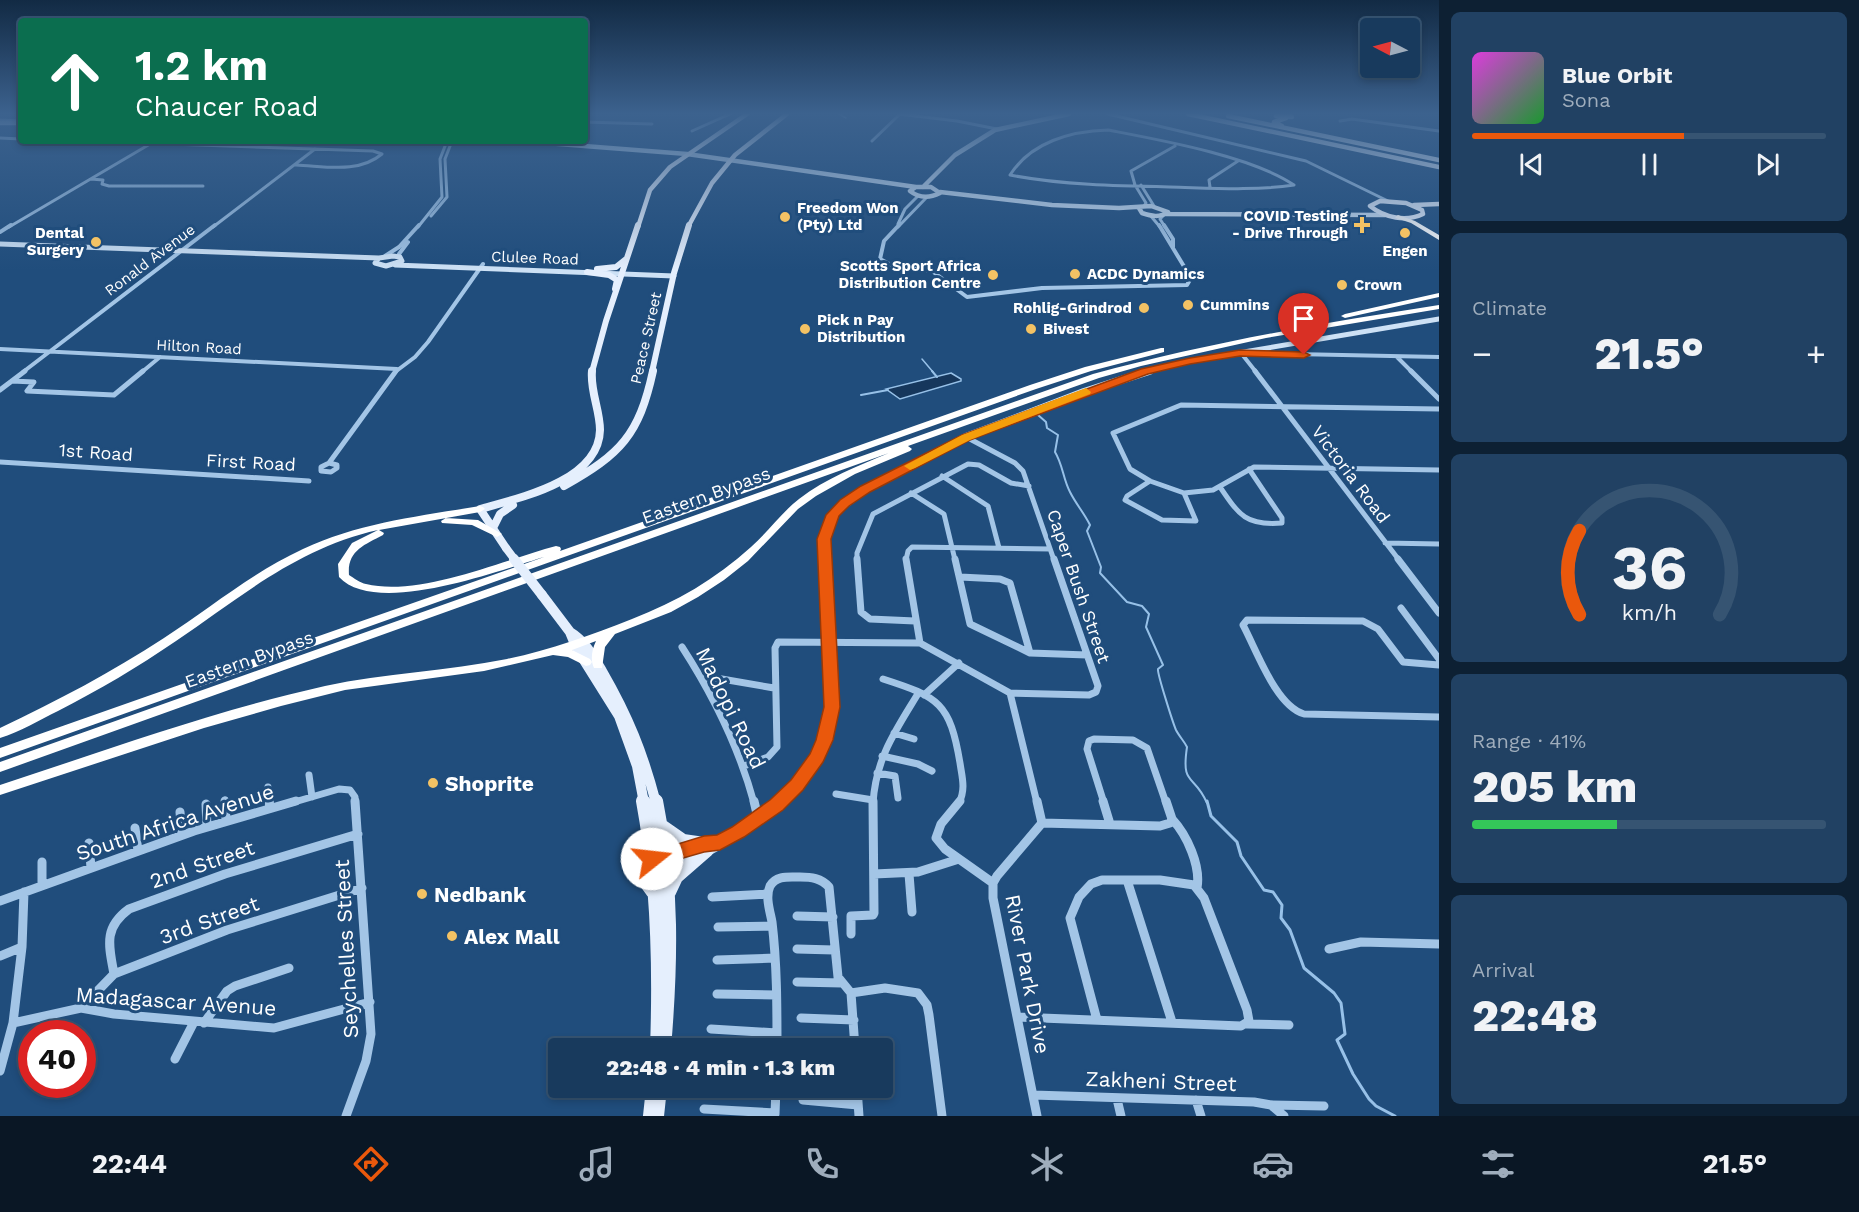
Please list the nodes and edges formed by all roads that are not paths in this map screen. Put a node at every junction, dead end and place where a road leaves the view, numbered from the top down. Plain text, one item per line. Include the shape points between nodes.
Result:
1 (113, 166) edge
2 (293, 166) edge
3 (322, 166) edge
4 (351, 166) edge
5 (440, 166) edge
6 (445, 166) edge
7 (672, 166) edge
8 (726, 166) edge
9 (768, 166) edge
10 (943, 166) edge
11 (1017, 166) edge
12 (1138, 166) edge
13 (1230, 166) edge
14 (1253, 166) edge
15 (1315, 166) edge
16 (1317, 166) edge
17 (939, 169) junction
18 (931, 177) junction
19 (91, 179) junction
20 (855, 180) junction
21 (880, 183) junction
22 (1135, 184) junction
23 (203, 186) dead end
24 (1142, 186) junction
25 (916, 187) junction
26 (923, 187) junction
27 (934, 188) junction
28 (1210, 188) junction
29 (911, 192) junction
30 (939, 193) junction
31 (918, 196) junction
32 (927, 197) junction
33 (1388, 201) junction
34 (1371, 205) junction
35 (1412, 205) junction
36 (1154, 206) junction
37 (1439, 206) edge
38 (907, 207) junction
39 (916, 208) junction
40 (1142, 209) junction
41 (1165, 213) junction
42 (1421, 214) junction
43 (1150, 215) junction
44 (1385, 215) junction
45 (1398, 217) junction
46 (898, 224) junction
47 (0, 232) edge
48 (1439, 233) edge
49 (1439, 238) edge
50 (0, 244) edge
51 (1173, 247) junction
52 (182, 251) junction
53 (628, 257) junction
54 (401, 258) junction
55 (380, 259) junction
56 (395, 265) junction
57 (481, 266) junction
58 (588, 271) junction
59 (623, 272) junction
60 (674, 275) junction
61 (1439, 295) edge
62 (614, 300) junction
63 (1439, 301) edge
64 (1439, 307) edge
65 (1345, 316) junction
66 (1439, 319) edge
67 (0, 349) edge
68 (51, 351) junction
69 (1240, 353) junction
70 (160, 357) junction
71 (1397, 357) junction
72 (1439, 357) edge
73 (397, 369) junction
74 (12, 381) junction
75 (0, 390) edge
76 (1439, 399) edge
77 (1281, 406) junction
78 (1439, 409) edge
79 (989, 412) junction
80 (966, 437) junction
81 (0, 462) edge
82 (329, 464) dead end
83 (1249, 469) junction
84 (1328, 469) junction
85 (1439, 470) edge
86 (191, 474) joint
87 (942, 476) junction
88 (309, 481) dead end
89 (1150, 481) junction
90 (1029, 486) junction
91 (1220, 487) junction
92 (911, 493) junction
93 (1184, 493) junction
94 (513, 505) junction
95 (481, 511) junction
96 (667, 517) junction
97 (444, 521) junction
98 (495, 531) junction
99 (1385, 543) junction
100 (1439, 544) edge
101 (953, 547) junction
102 (999, 548) junction
103 (1050, 549) junction
104 (960, 577) junction
105 (1401, 608) dead end
106 (1439, 613) edge
107 (915, 621) junction
108 (621, 627) junction
109 (575, 639) junction
110 (829, 642) junction
111 (920, 643) junction
112 (682, 646) dead end
113 (553, 652) junction
114 (1030, 653) junction
115 (1087, 654) junction
116 (1439, 659) edge
117 (592, 663) junction
118 (959, 663) junction
119 (1439, 665) edge
120 (702, 678) junction
121 (883, 679) dead end
122 (774, 688) junction
123 (1010, 693) junction
124 (922, 694) junction
125 (1439, 717) edge
126 (0, 733) edge
127 (894, 733) junction
128 (914, 739) dead end
129 (0, 753) edge
130 (882, 756) junction
131 (744, 766) junction
132 (0, 767) edge
133 (932, 771) dead end
134 (877, 773) junction
135 (309, 775) dead end
136 (268, 787) dead end
137 (339, 789) joint
138 (0, 790) edge
139 (836, 794) dead end
140 (312, 797) junction
141 (898, 798) dead end
142 (225, 800) dead end
143 (873, 800) junction
144 (206, 804) dead end
145 (270, 808) junction
146 (180, 812) dead end
147 (758, 819) junction
148 (1172, 819) junction
149 (226, 821) junction
150 (1042, 823) junction
151 (1110, 824) junction
152 (660, 825) junction
153 (207, 827) junction
154 (135, 828) dead end
155 (358, 834) junction
156 (182, 835) junction
157 (649, 835) junction
158 (89, 843) dead end
159 (706, 847) junction
160 (138, 851) junction
161 (959, 859) junction
162 (42, 862) dead end
163 (659, 862) junction
164 (91, 868) junction
165 (874, 874) junction
166 (909, 874) junction
167 (1127, 879) junction
168 (993, 883) junction
169 (42, 885) junction
170 (1194, 886) junction
171 (362, 888) junction
172 (24, 892) junction
173 (768, 894) junction
174 (661, 896) junction
175 (712, 897) dead end
176 (0, 901) edge
177 (912, 912) dead end
178 (797, 916) dead end
179 (833, 917) junction
180 (772, 926) junction
181 (718, 927) dead end
182 (851, 934) dead end
183 (1439, 944) edge
184 (22, 948) junction
185 (797, 949) dead end
186 (1329, 949) dead end
187 (834, 951) junction
188 (0, 956) edge
189 (775, 958) junction
190 (717, 960) dead end
191 (289, 968) dead end
192 (114, 974) junction
193 (797, 982) dead end
194 (842, 982) junction
195 (851, 993) junction
196 (717, 994) dead end
197 (776, 994) junction
198 (370, 1002) junction
199 (81, 1008) junction
200 (1017, 1017) junction
201 (801, 1018) dead end
202 (854, 1020) junction
203 (1097, 1020) junction
204 (199, 1022) junction
205 (1173, 1022) junction
206 (1248, 1022) junction
207 (13, 1023) junction
208 (1289, 1025) dead end
209 (711, 1029) dead end
210 (777, 1033) junction
211 (657, 1038) edge
212 (665, 1038) edge
213 (777, 1038) edge
214 (855, 1038) edge
215 (175, 1059) dead end
216 (0, 1071) edge
217 (1033, 1095) junction
218 (652, 1098) edge
219 (659, 1098) edge
220 (776, 1098) edge
221 (1117, 1099) junction
222 (802, 1100) dead end
223 (1196, 1100) junction
224 (1271, 1105) junction
225 (1324, 1106) dead end
226 (704, 1109) dead end
227 (859, 1111) edge
228 (775, 1114) edge
229 (346, 1116) edge
230 (650, 1116) edge
231 (657, 1116) edge
232 (942, 1116) edge
233 (1037, 1116) edge
234 (1121, 1116) edge
235 (1201, 1116) edge
236 (1284, 1116) edge

1 - 19 street
2 - 52 street, Ronald Avenue
3 - 4 street
5 - 55 street via 441,197 403,242
6 - 54 street via 447,196 400,252
7 - 53 main road via 650,190
8 - 60 main road, Peace Street via 697,207 684,236
9 - 20 street
10 - 17 street
11 - 22 street via 1010,174
12 - 22 street via 1131,170
13 - 28 street via 1209,180
14 - 28 street via 1294,185
15 - 34 street via 1371,197
16 - 33 street
17 - 18 street
17 - 27 street
18 - 21 street via 912,185
18 - 26 street
19 - 23 street via 103,180 102,184 109,186
19 - 47 street
20 - 21 street
20 - 29 street
21 - 25 street
22 - 24 street
22 - 40 street via 1145,202
24 - 28 street
24 - 36 street
25 - 26 street
25 - 29 street
26 - 27 street
27 - 30 street
29 - 31 street
30 - 32 street
30 - 40 street via 1026,204
31 - 32 street
31 - 38 street
32 - 39 street
33 - 34 main road
33 - 35 main road
34 - 41 street via 1358,210
34 - 44 main road
35 - 37 main road
35 - 42 main road
36 - 40 street
36 - 41 street
37 - 42 main road
38 - 39 street
38 - 46 street
39 - 46 street
40 - 43 street
41 - 43 street
41 - 44 street
41 - 51 street via 1160,219 1173,239
42 - 45 main road
42 - 48 highway via 1422,222
43 - 51 street
44 - 45 main road
45 - 49 highway
46 - 51 street via 883,243 880,259 893,266 932,271 967,297 1042,288 1187,285 1191,277
50 - 52 street
52 - 55 street
52 - 68 street, Ronald Avenue
53 - 58 main road via 616,267
53 - 59 main road
54 - 55 street, Clulee Road
54 - 56 street
54 - 57 street, Clulee Road
55 - 56 street, Clulee Road via 381,266
56 - 57 street, Clulee Road
57 - 58 street, Clulee Road
57 - 73 street via 428,342
58 - 59 street, Clulee Road
58 - 62 main road via 615,278
59 - 60 street, Clulee Road
59 - 62 main road
60 - 94 main road, Peace Street via 646,402 636,427 589,472
61 - 65 highway
62 - 95 main road via 592,371 600,431 593,454 578,470 547,488
63 - 65 highway, Eastern Bypass
64 - 79 highway, Eastern Bypass via 1178,353
65 - 96 highway, Eastern Bypass via 1208,339 1088,369
66 - 69 street
67 - 68 street, Hilton Road
68 - 70 street, Hilton Road
68 - 74 street, Ronald Avenue
69 - 71 street
69 - 77 street, Victoria Road
69 - 80 street via 1144,372
70 - 73 street, Hilton Road
70 - 74 street via 114,395 27,391 34,382
71 - 72 street
71 - 76 street
73 - 82 street
74 - 75 street, Ronald Avenue
77 - 78 street
77 - 84 street, Victoria Road
77 - 89 street via 1178,406 1114,431 1128,467
79 - 108 highway via 827,486 789,512 724,575 675,604
79 - 132 highway, Eastern Bypass
80 - 90 street, Caper Bush Street via 1019,465
80 - 110 street via 854,495 833,515 823,549
81 - 86 street, 1st Road
83 - 84 street
83 - 91 street
83 - 91 street via 1282,523 1244,520
84 - 85 street
84 - 99 street, Victoria Road
86 - 88 street, First Road
87 - 90 street via 971,464 1011,483
87 - 92 street
87 - 102 street via 988,506
89 - 93 street
89 - 93 street via 1125,500 1162,520 1196,521
90 - 103 street, Caper Bush Street
91 - 93 street
92 - 101 street via 942,511
92 - 107 street via 873,514 857,558 862,615 876,620
94 - 95 main road, Peace Street
94 - 98 main road via 500,514
95 - 97 highway
95 - 98 main road
95 - 126 highway via 361,532 302,553 260,575 118,673
96 - 97 highway via 419,587 371,590 344,577 346,556 363,540 391,530
96 - 129 highway, Eastern Bypass
97 - 98 highway via 474,522
98 - 109 main road, bridge
99 - 100 street
99 - 106 street, Victoria Road
101 - 102 street
101 - 104 street
101 - 107 street via 922,546 908,551
102 - 103 street
103 - 115 street, Caper Bush Street
104 - 114 street via 970,624
104 - 114 street via 995,578 1010,583
105 - 116 street
107 - 111 street
108 - 109 highway
108 - 117 highway via 600,642
109 - 113 highway
109 - 117 main road
110 - 111 street
110 - 122 street via 778,642
110 - 147 street via 832,707 825,740 797,785
111 - 118 street
112 - 120 street, Madopi Road
113 - 117 highway via 570,653
113 - 138 highway via 472,669 322,691
114 - 115 street
115 - 123 street, Caper Bush Street via 1098,686 1093,694
117 - 152 main road via 615,690 641,746 650,769
117 - 157 main road via 628,738
118 - 123 street
118 - 124 street
119 - 125 street via 1403,662 1378,629 1363,621 1244,622 1283,702 1294,711
120 - 122 street
120 - 131 street, Madopi Road
121 - 124 street
122 - 131 street via 777,747 768,757
123 - 150 street
124 - 127 street
124 - 161 street via 945,710 951,721 964,798 940,825 936,838
127 - 128 street
127 - 130 street
130 - 133 street
130 - 134 street
131 - 147 street, Madopi Road
134 - 141 street via 895,776
134 - 143 street
135 - 140 street
136 - 145 street
137 - 140 street, South Africa Avenue
137 - 155 street, Seychelles Street via 353,793
139 - 143 street
140 - 145 street, South Africa Avenue
142 - 149 street
143 - 165 street
144 - 153 street
145 - 149 street, South Africa Avenue
146 - 156 street
147 - 159 street
148 - 151 street via 1160,826
148 - 151 street via 1148,748 1133,740 1094,739 1087,749
148 - 170 street via 1181,828 1195,867 1199,883
149 - 153 street, South Africa Avenue
150 - 151 street
150 - 168 street, River Park Drive
152 - 159 main road via 683,841
152 - 163 main road
153 - 156 street, South Africa Avenue
154 - 160 street
155 - 171 street, Seychelles Street
155 - 192 street, 2nd Street via 225,874 129,909 116,918 109,933
156 - 160 street, South Africa Avenue
157 - 163 main road
157 - 174 main road via 635,867
158 - 164 street
159 - 163 street
159 - 174 main road
160 - 164 street, South Africa Avenue
161 - 166 street
161 - 168 street
162 - 169 street
163 - 174 main road
164 - 169 street, South Africa Avenue
165 - 166 street
165 - 182 street via 874,913 851,916
166 - 177 street
167 - 170 street
167 - 203 street via 1096,880 1070,912
167 - 205 street
168 - 200 street, River Park Drive
169 - 172 street, South Africa Avenue
170 - 206 street via 1208,908 1247,1010
171 - 192 street, 3rd Street via 227,930
171 - 198 street, Seychelles Street
172 - 176 street, South Africa Avenue
172 - 184 street
173 - 175 street
173 - 179 street via 770,884 779,878 822,879 829,887
173 - 180 street
174 - 211 main road
174 - 212 main road via 669,957
178 - 179 street
179 - 187 street
180 - 181 street
180 - 189 street
183 - 186 street via 1361,942
184 - 188 street
184 - 207 street
185 - 187 street
187 - 194 street
189 - 190 street
189 - 197 street
191 - 204 street via 227,991
192 - 199 street, 3rd Street
193 - 194 street
194 - 195 street
195 - 202 street
195 - 232 street via 904,989 923,998 929,1015
196 - 197 street
197 - 210 street
198 - 204 street, Madagascar Avenue via 274,1028
198 - 229 street, Seychelles Street via 370,1048
199 - 204 street, Madagascar Avenue
199 - 207 street, Madagascar Avenue
200 - 203 street
200 - 217 street, River Park Drive
201 - 202 street
202 - 214 street
203 - 205 street
204 - 215 street
205 - 206 street
206 - 208 street
207 - 216 street
209 - 210 street
210 - 213 street
217 - 221 street, Zakheni Street
217 - 233 street, River Park Drive
218 - 230 main road
219 - 231 main road
220 - 228 street
221 - 223 street, Zakheni Street
221 - 234 street
222 - 227 street
223 - 224 street, Zakheni Street
223 - 235 street
224 - 225 street, Zakheni Street
224 - 236 street
226 - 228 street

